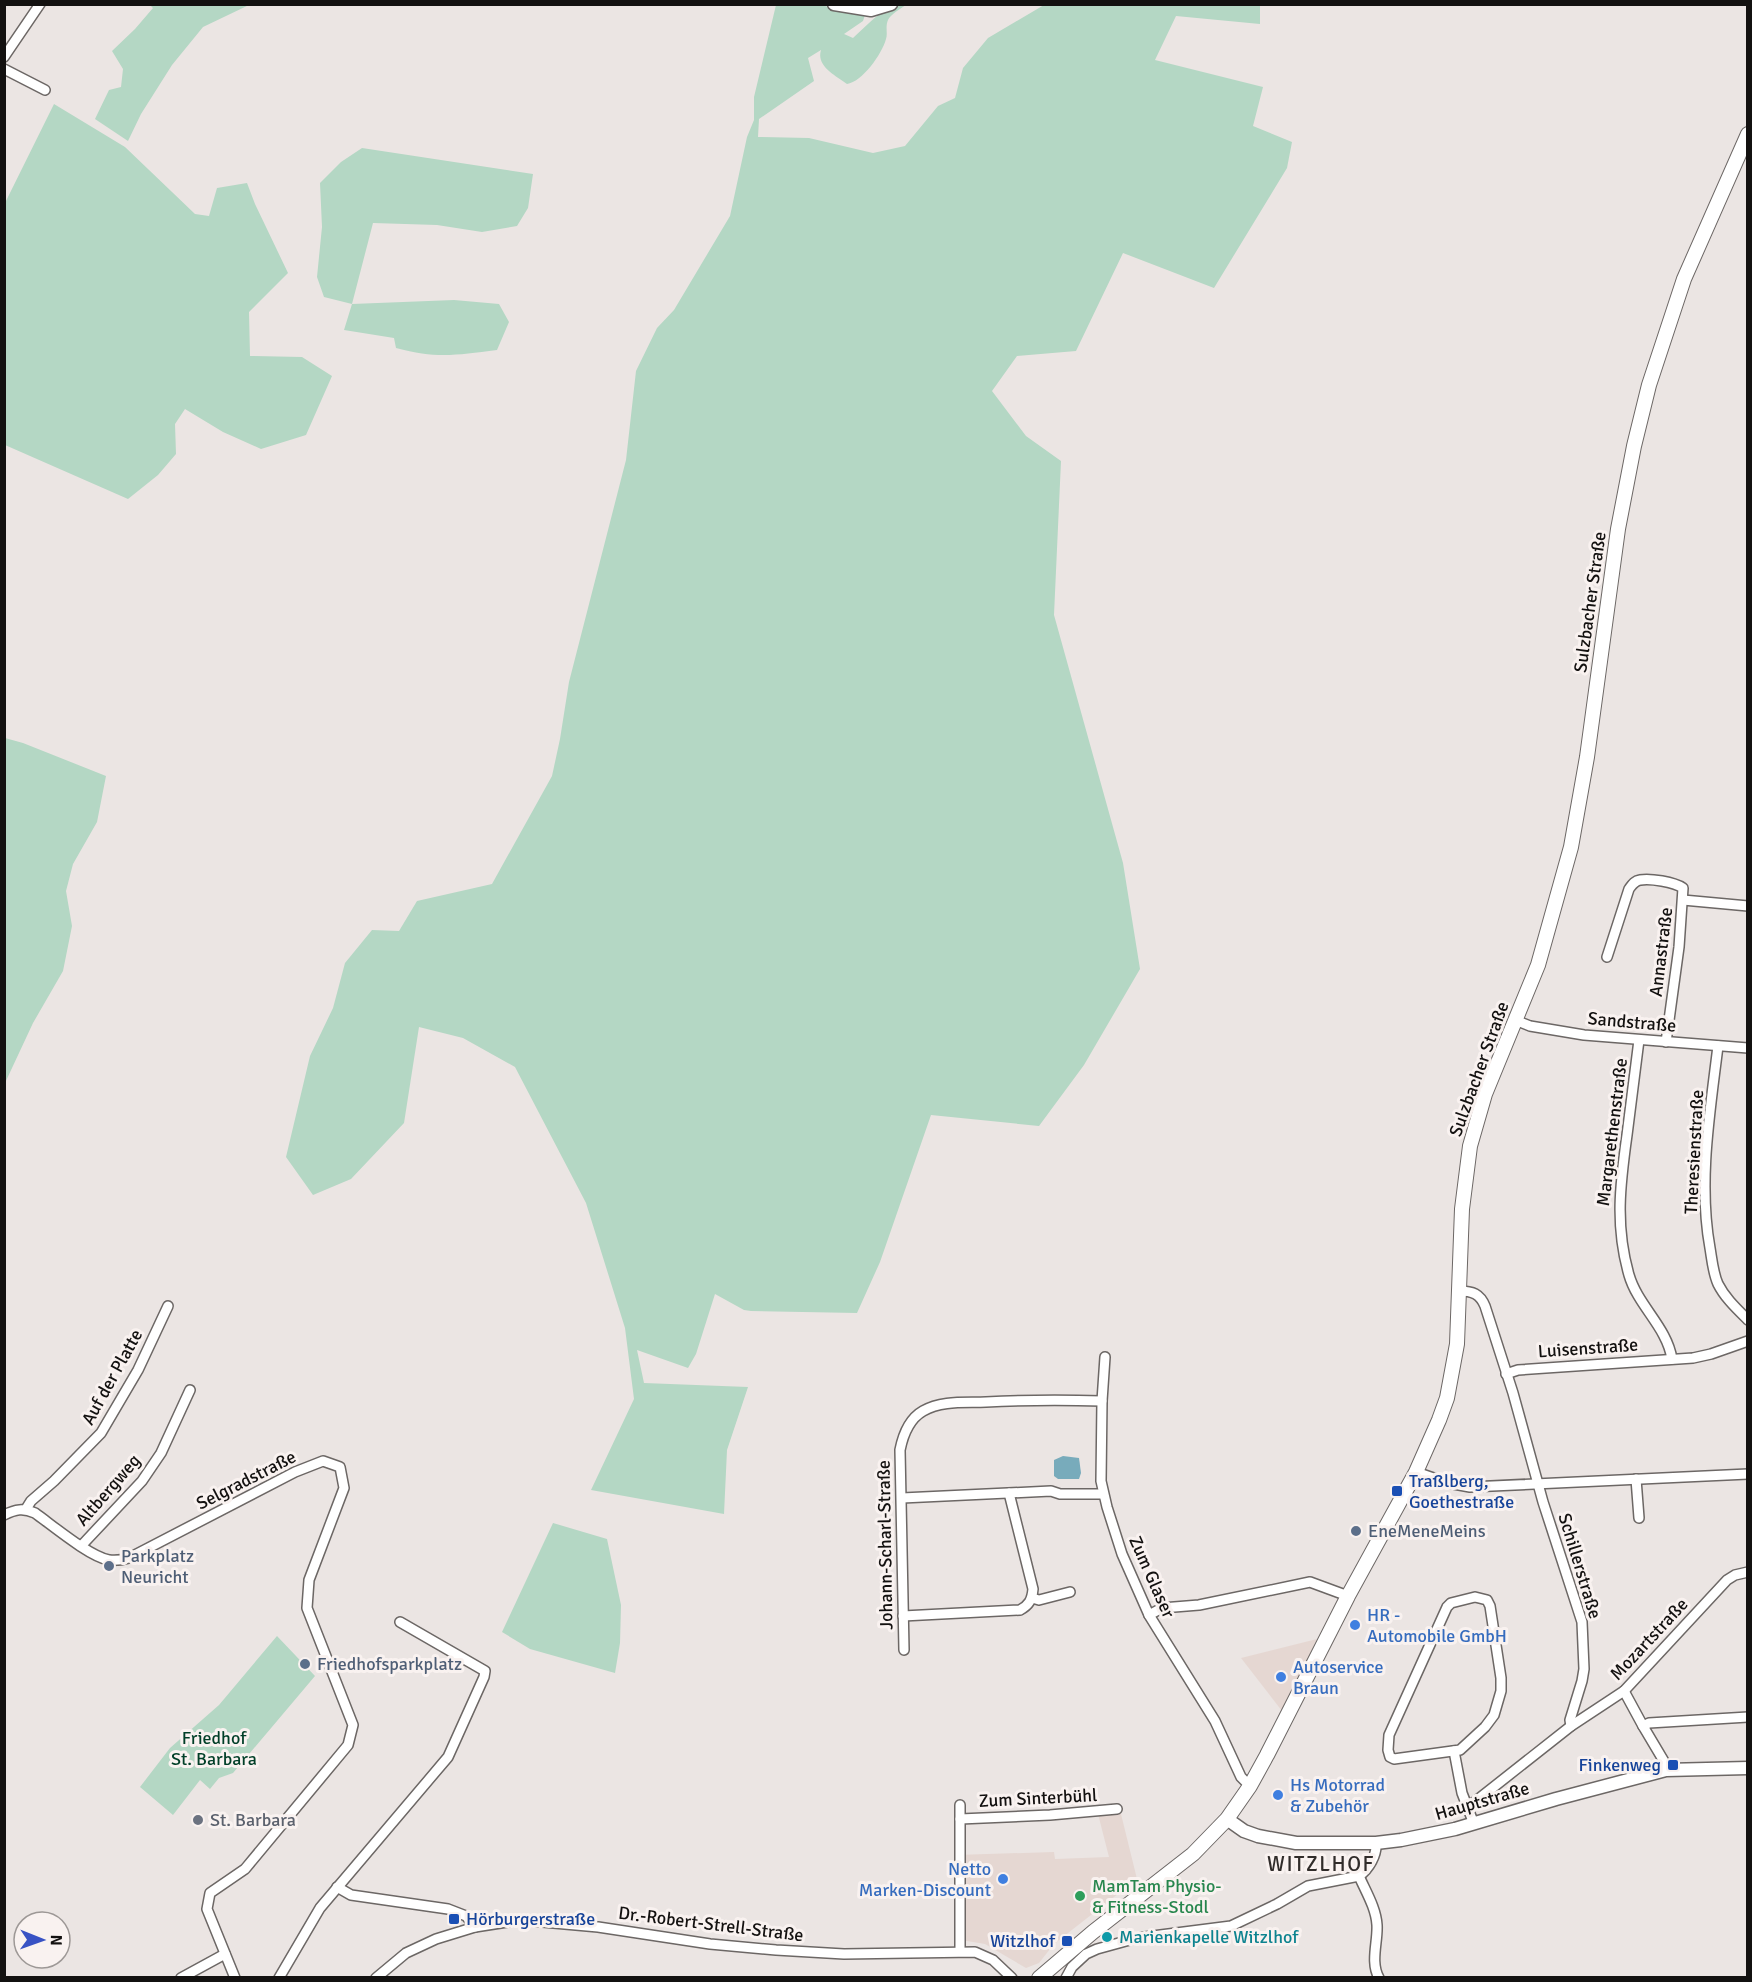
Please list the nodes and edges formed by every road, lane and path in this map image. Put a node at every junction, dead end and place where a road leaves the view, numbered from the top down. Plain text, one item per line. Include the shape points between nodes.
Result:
1 (40, 4) edge
2 (834, 4) edge
3 (891, 4) edge
4 (4, 57) edge
5 (4, 69) edge
6 (45, 90) dead end
7 (1748, 134) edge
8 (1683, 900) junction
9 (1748, 906) edge
10 (1607, 957) dead end
11 (1515, 1020) junction
12 (1640, 1040) junction
13 (1666, 1042) junction
14 (1718, 1046) junction
15 (1748, 1048) edge
16 (1460, 1291) junction
17 (168, 1306) dead end
18 (1748, 1320) edge
19 (1748, 1341) edge
20 (1105, 1357) dead end
21 (1672, 1359) junction
22 (1506, 1374) junction
23 (190, 1390) dead end
24 (1102, 1401) junction
25 (1416, 1472) junction
26 (1748, 1474) edge
27 (1636, 1479) junction
28 (1539, 1484) junction
29 (1009, 1493) junction
30 (1103, 1494) junction
31 (902, 1498) junction
32 (26, 1509) junction
33 (4, 1515) edge
34 (1639, 1518) dead end
35 (82, 1545) junction
36 (1748, 1572) edge
37 (1070, 1592) dead end
38 (1348, 1596) junction
39 (1032, 1598) junction
40 (1149, 1615) junction
41 (903, 1616) junction
42 (400, 1622) dead end
43 (904, 1650) dead end
44 (1624, 1691) junction
45 (1748, 1717) edge
46 (1571, 1726) junction
47 (1643, 1726) junction
48 (1454, 1751) junction
49 (1748, 1768) edge
50 (1666, 1770) junction
51 (1250, 1786) junction
52 (960, 1805) dead end
53 (1467, 1808) junction
54 (1117, 1809) dead end
55 (960, 1819) junction
56 (1227, 1819) junction
57 (1474, 1824) junction
58 (1376, 1843) junction
59 (1359, 1876) junction
60 (337, 1887) junction
61 (475, 1927) junction
62 (960, 1951) junction
63 (225, 1954) junction
64 (181, 1977) edge
65 (235, 1977) edge
66 (279, 1977) edge
67 (376, 1977) edge
68 (1012, 1977) edge
69 (1039, 1977) edge
70 (1066, 1977) edge
71 (1379, 1977) edge

1 - 4 street
2 - 3 street via 871,10
5 - 6 street
7 - 11 main road, Sulzbacher Straße via 1684,279 1649,385 1618,529 1571,847 1538,964
8 - 9 street
8 - 10 street, Annastraße via 1683,888 1678,884 1634,882
8 - 13 street, Annastraße
11 - 12 street, Sandstraße via 1584,1035
11 - 16 main road, Sulzbacher Straße via 1485,1094 1470,1146 1462,1209
12 - 13 street, Sandstraße
12 - 21 street, Margarethenstraße via 1619,1222 1631,1282 1670,1344
13 - 14 street, Sandstraße
14 - 15 street, Sandstraße
14 - 18 street, Theresienstraße via 1707,1160 1708,1235 1718,1285
16 - 22 street, Schillerstraße via 1475,1293 1482,1299
16 - 25 main road, Sulzbacher Straße via 1457,1344 1447,1398
17 - 32 street, Auf der Platte via 138,1370 101,1433
19 - 21 street, Luisenstraße via 1712,1354
20 - 24 street, Zum Glaser
21 - 22 street, Luisenstraße
22 - 28 street, Schillerstraße
23 - 35 street, Altbergweg via 142,1481
24 - 30 street, Zum Glaser
24 - 31 street, Johann-Scharl-Straße via 946,1404 922,1412 912,1420 902,1440
25 - 28 street via 1470,1487
25 - 38 main road, Sulzbacher Straße
26 - 27 street
27 - 28 street
27 - 34 street
28 - 46 street, Schillerstraße via 1582,1622 1584,1669
29 - 30 street
29 - 31 street
29 - 39 street
30 - 40 street, Zum Glaser via 1131,1579
31 - 41 street, Johann-Scharl-Straße
32 - 33 street
32 - 35 street
35 - 63 street, Selgradstraße via 107,1560 129,1558 295,1472 323,1461 340,1467 344,1488 309,1580 307,1608 353,1725 348,1745 245,1869 210,1893 207,1909
36 - 44 street, Mozartstraße via 1727,1580
37 - 39 street via 1039,1600
38 - 40 street via 1310,1582 1199,1605 1162,1608
38 - 51 main road, Sulzbacher Straße
39 - 41 street via 1020,1610
40 - 51 street, Zum Glaser via 1215,1721 1240,1777
41 - 43 street, Johann-Scharl-Straße
42 - 60 street via 485,1671 484,1677 448,1757
44 - 46 street, Mozartstraße
44 - 47 street
45 - 47 street
46 - 53 street
47 - 50 street
48 - 48 street via 1461,1750 1485,1727 1494,1715 1501,1691 1490,1606 1482,1598 1456,1601 1447,1607 1389,1735 1390,1757 1394,1760
48 - 53 street
49 - 50 street, Hauptstraße
50 - 57 street, Hauptstraße
51 - 56 main road, Sulzbacher Straße
52 - 55 street, Zum Sinterbühl
53 - 57 street
54 - 55 street, Zum Sinterbühl
55 - 62 street, Zum Sinterbühl
56 - 58 street, Hauptstraße via 1258,1836 1296,1843
56 - 69 main road, Sulzbacher Straße via 1193,1854
57 - 58 street, Hauptstraße
58 - 59 street via 1371,1862
59 - 70 street via 1308,1886 1231,1926 1137,1938 1097,1949 1086,1954
59 - 71 street via 1376,1916 1375,1972
60 - 61 street via 351,1895 448,1909 466,1916
60 - 66 street via 313,1917
61 - 62 street, Dr.-Robert-Strell-Straße via 520,1920 710,1944 844,1954
61 - 67 street, Dr.-Robert-Strell-Straße via 406,1953
62 - 68 street, Dr.-Robert-Strell-Straße via 993,1960
63 - 64 street
63 - 65 street, Selgradstraße

